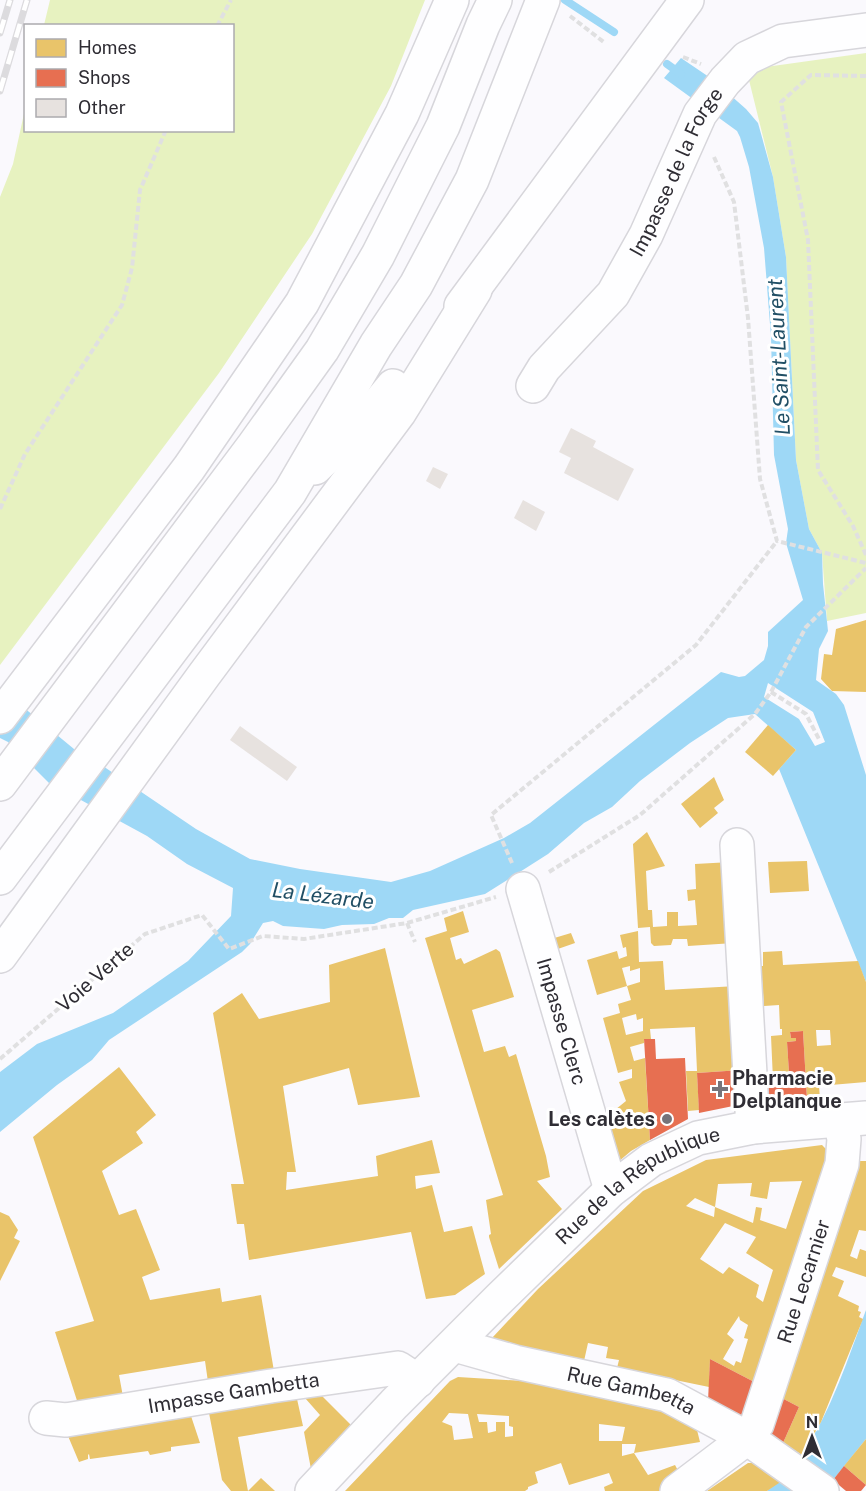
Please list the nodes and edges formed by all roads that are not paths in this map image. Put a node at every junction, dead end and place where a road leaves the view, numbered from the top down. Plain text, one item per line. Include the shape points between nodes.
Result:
1 (452, 0) edge
2 (687, 0) edge
3 (552, 5) edge
4 (489, 8) edge
5 (866, 30) edge
6 (475, 290) junction
7 (533, 386) dead end
8 (290, 492) junction
9 (0, 717) edge
10 (6, 777) edge
11 (737, 845) dead end
12 (0, 878) edge
13 (523, 889) road end
14 (0, 956) edge
15 (853, 1119) edge
16 (753, 1127) junction
17 (612, 1190) junction
18 (455, 1345) junction
19 (418, 1381) junction
20 (46, 1418) dead end
21 (747, 1438) junction
22 (312, 1491) edge
23 (677, 1491) edge
24 (822, 1491) edge

1 - 9 main road via 402,114 302,303 189,468
2 - 6 main road
3 - 8 main road via 472,180 416,285
4 - 10 main road via 443,126 378,255 322,350
5 - 7 main road, Impasse de la Forge via 783,41 747,58 725,81 700,114 646,235 613,294 544,368
6 - 8 main road via 365,420
6 - 14 main road via 399,413
8 - 12 main road
11 - 16 main road
13 - 17 main road, Impasse Clerc
15 - 16 main road, Rue de la République
15 - 21 main road, Rue Lecarnier via 844,1139 842,1164 757,1424
16 - 17 main road, Rue de la République via 698,1138 651,1160
17 - 18 main road, Rue de la République
18 - 19 main road, Rue de la République
18 - 21 main road, Rue Gambetta via 667,1395
19 - 20 main road, Impasse Gambetta via 398,1368 66,1420
19 - 22 main road, Rue de la République
21 - 23 main road
21 - 24 main road, Rue Gambetta

